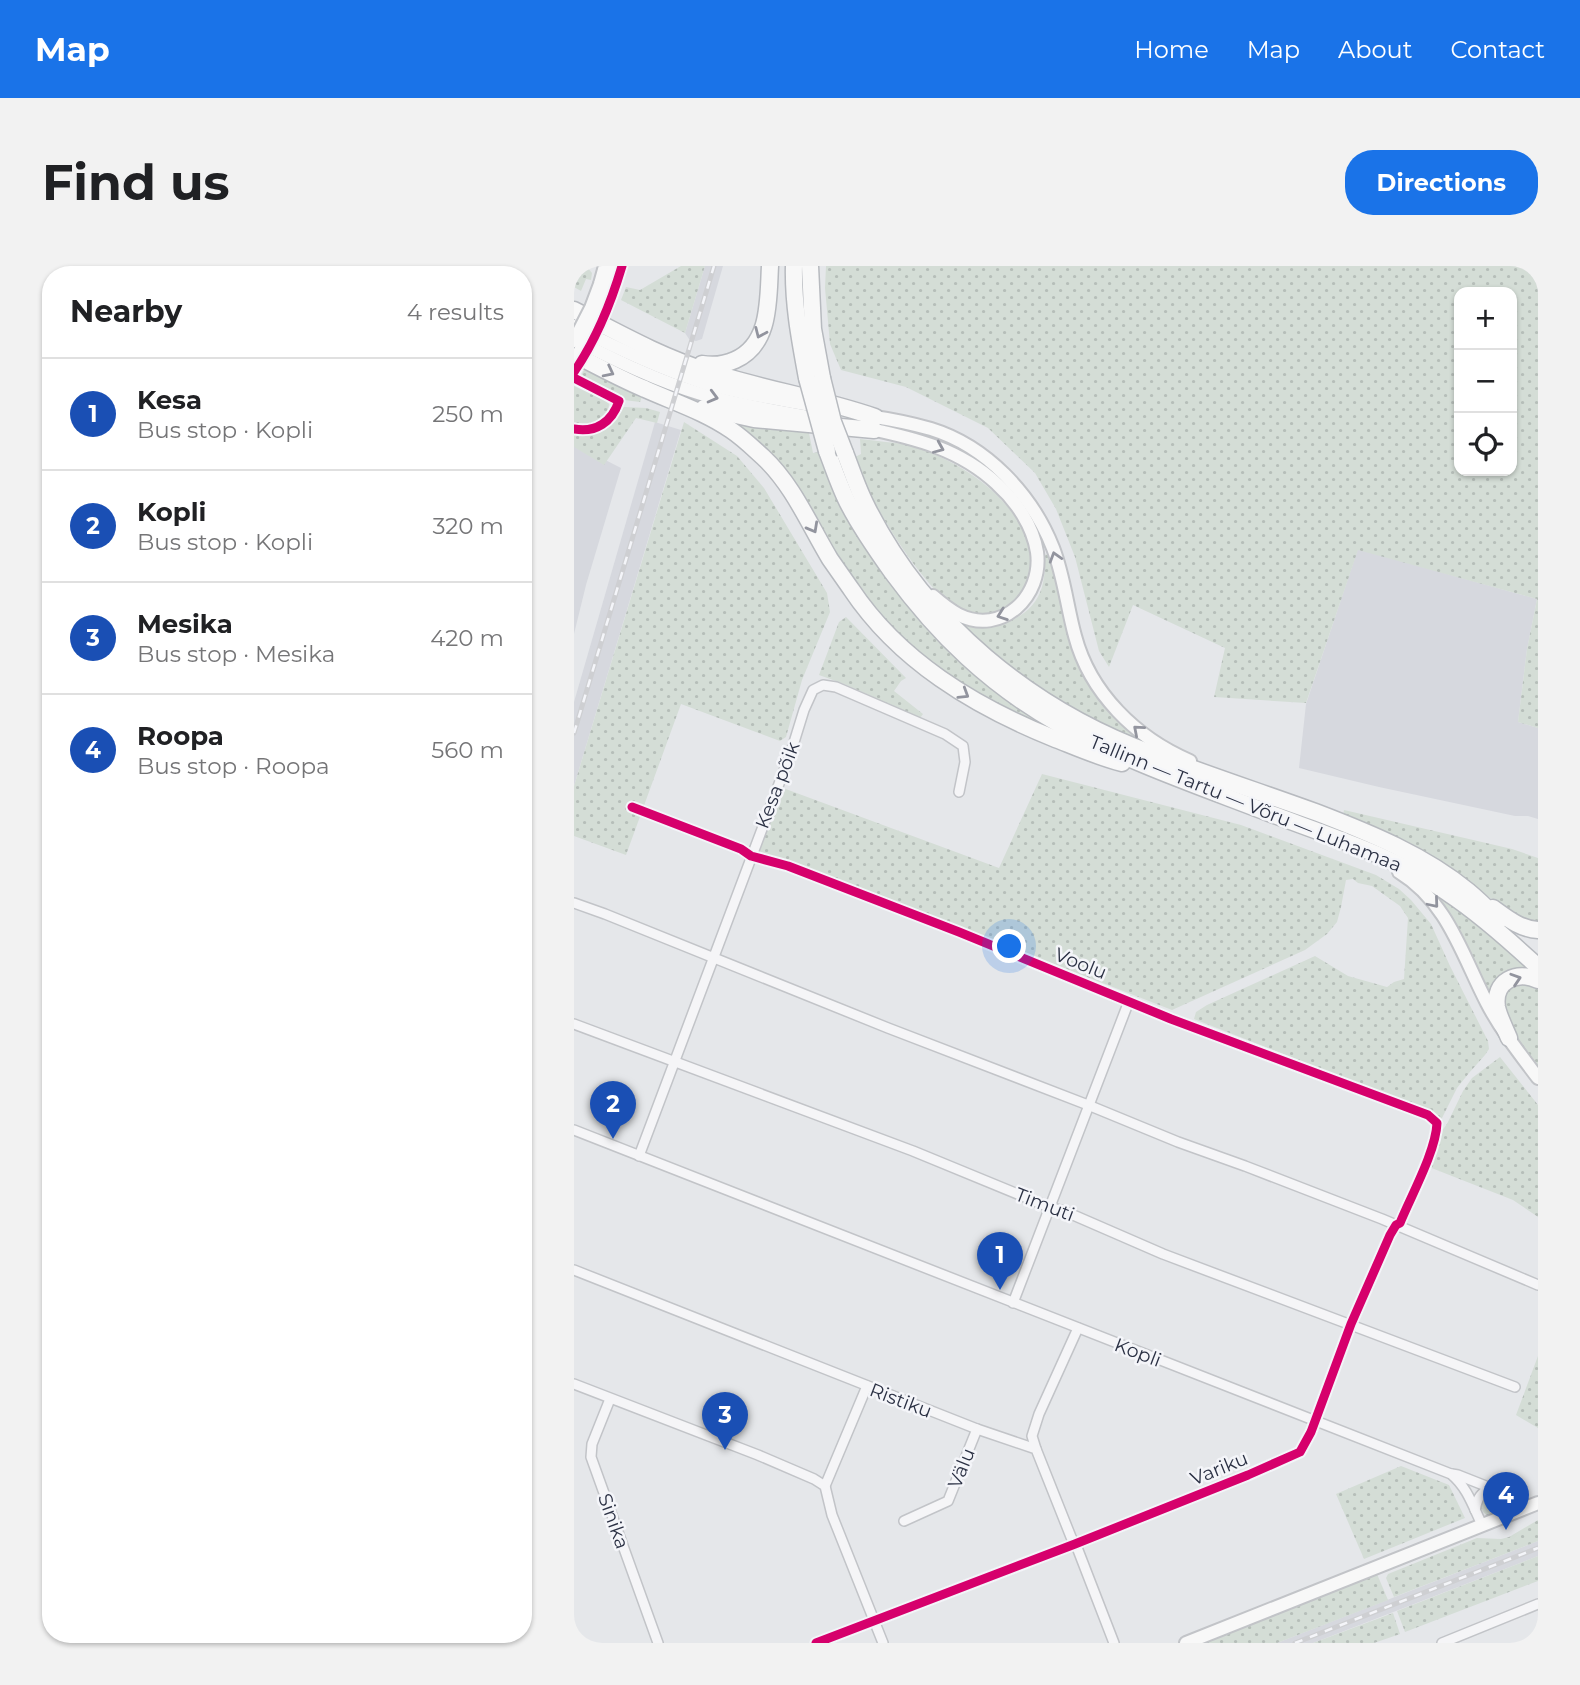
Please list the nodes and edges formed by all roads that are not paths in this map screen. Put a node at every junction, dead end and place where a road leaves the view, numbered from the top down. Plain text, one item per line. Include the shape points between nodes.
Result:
1 (605, 266) edge
2 (616, 266) edge
3 (770, 266) edge
4 (794, 266) edge
5 (810, 266) edge
6 (605, 286) junction
7 (574, 310) edge
8 (574, 326) edge
9 (574, 340) edge
10 (574, 354) edge
11 (574, 361) edge
12 (650, 370) junction
13 (814, 378) junction
14 (874, 423) junction
15 (899, 561) junction
16 (1192, 783) junction
17 (959, 792) dead end
18 (1264, 793) junction
19 (632, 807) dead end
20 (1360, 848) junction
21 (751, 856) junction
22 (1468, 891) junction
23 (574, 903) edge
24 (1538, 930) edge
25 (714, 957) junction
26 (1538, 959) edge
27 (1538, 967) edge
28 (1538, 979) edge
29 (1129, 1001) junction
30 (574, 1024) edge
31 (1509, 1038) junction
32 (675, 1061) junction
33 (1538, 1079) edge
34 (1088, 1105) junction
35 (1437, 1123) joint
36 (574, 1130) edge
37 (639, 1156) junction
38 (1049, 1207) junction
39 (1396, 1225) junction
40 (574, 1270) edge
41 (1538, 1285) edge
42 (1013, 1303) junction
43 (1350, 1324) junction
44 (1078, 1328) junction
45 (574, 1384) edge
46 (867, 1386) junction
47 (1515, 1387) dead end
48 (610, 1399) junction
49 (1315, 1421) junction
50 (976, 1429) junction
51 (1036, 1449) junction
52 (1451, 1474) junction
53 (825, 1486) junction
54 (1501, 1492) junction
55 (1538, 1503) edge
56 (1525, 1508) junction
57 (1475, 1510) junction
58 (904, 1521) dead end
59 (1482, 1525) junction
60 (1075, 1544) junction
61 (1538, 1604) edge
62 (874, 1621) junction
63 (657, 1643) edge
64 (816, 1643) edge
65 (883, 1643) edge
66 (1114, 1643) edge
67 (1186, 1643) edge
68 (1442, 1643) edge

1 - 6 main road
2 - 6 main road
3 -> 12 highway via 763,331 744,355 723,364
4 - 13 highway, Tallinn — Tartu — Võru — Luhamaa via 797,326
5 - 13 highway, Tallinn — Tartu — Võru — Luhamaa
6 - 9 main road, bridge
6 - 11 main road, bridge via 593,328
7 - 12 highway
8 - 12 main road
9 - 12 main road
10 -> 12 highway via 604,370
12 - 14 highway via 707,371 842,406
12 -> 14 highway via 722,412 754,419
12 -> 16 highway via 685,406 731,430 766,460 786,483 858,600 916,661 1012,721 1099,757
13 - 15 highway, Tallinn — Tartu — Võru — Luhamaa, bridge via 866,506
13 - 16 highway, Tallinn — Tartu — Võru — Luhamaa, bridge via 827,451 848,504 916,605 988,677 1016,697 1135,761
14 -> 15 main road via 939,447 998,484 1033,536 1037,574 1032,589 1013,611 989,620 975,619 960,615 931,594
18 -> 14 main road via 1147,738 1105,697 1075,638 1054,549 1029,502 1009,478 970,447 931,429
15 - 18 highway, Tallinn — Tartu — Võru — Luhamaa via 963,636 1024,688 1150,754
16 - 20 highway, Tallinn — Tartu — Võru — Luhamaa
17 - 21 street, Kesa põik via 963,746 823,685 813,690 804,710
18 - 22 highway, Tallinn — Tartu — Võru — Luhamaa via 1373,835
19 - 21 street, Voolu
20 - 27 highway, Tallinn — Tartu — Võru — Luhamaa via 1448,892
20 -> 31 main road via 1418,885 1437,905
21 - 25 street, Kesa põik
21 - 29 street, Voolu via 788,866
22 - 24 highway via 1517,925
22 - 26 highway, Tallinn — Tartu — Võru — Luhamaa
23 - 25 street
25 - 32 street, Kesa põik
25 - 34 street
31 -> 28 highway via 1496,1004 1498,993 1516,976
29 - 34 street
29 - 35 street, Voolu via 1428,1115
30 - 32 street, Timuti
31 - 33 main road
32 - 37 street, Kesa põik
32 - 38 street, Timuti
34 - 38 street
34 - 39 street
35 - 39 street, Variku via 1430,1152
36 - 37 street, Kopli
37 - 42 street, Kopli
38 - 42 street
38 - 43 street, Timuti
39 - 41 street
39 - 43 street, Variku
40 - 46 street, Ristiku
42 - 44 street, Kopli
43 - 47 street, Timuti
43 - 49 street, Variku
44 - 49 street, Kopli
44 - 51 street via 1039,1415 1032,1436
45 - 48 street
46 - 50 street, Ristiku
46 - 53 street
48 - 53 street via 758,1455
48 - 63 street, Sinika via 591,1457
49 - 52 street, Kopli
49 - 60 street, Variku via 1300,1452
50 - 51 street, Ristiku
50 - 58 street, Välu via 948,1502
51 - 60 street
52 - 54 street, Kopli
52 - 57 street
53 - 62 street via 832,1516
54 - 56 street, Kopli
54 - 57 street via 1488,1489 1482,1493
55 - 56 main road
56 - 59 main road
57 - 59 street
59 - 67 main road
60 - 62 street, Variku
60 - 66 street
61 - 68 street
62 - 64 street, Variku
62 - 65 street

